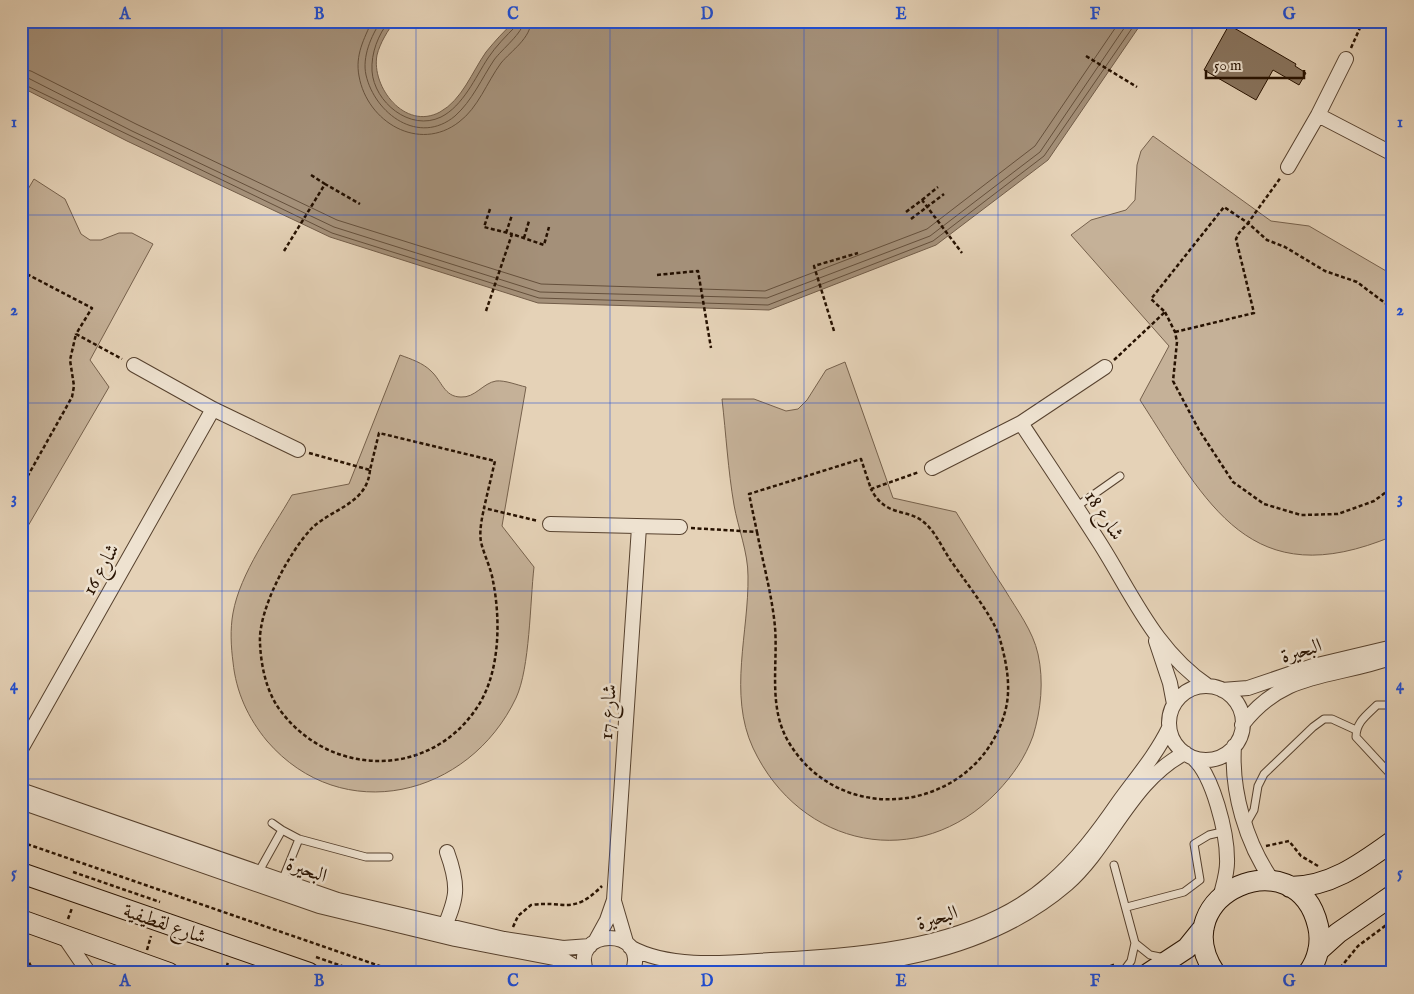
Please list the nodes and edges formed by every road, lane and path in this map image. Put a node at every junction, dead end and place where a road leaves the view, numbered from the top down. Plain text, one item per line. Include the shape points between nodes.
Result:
1 (1363, 21) edge
2 (1086, 56) dead end
3 (1346, 59) joint
4 (1137, 87) dead end
5 (1318, 115) junction
6 (1393, 154) edge
7 (1288, 167) joint
8 (311, 175) dead end
9 (325, 184) junction
10 (938, 187) dead end
11 (944, 194) dead end
12 (922, 200) junction
13 (360, 204) dead end
14 (927, 207) junction
15 (490, 209) dead end
16 (906, 212) dead end
17 (512, 215) dead end
18 (911, 219) dead end
19 (528, 221) dead end
20 (1248, 223) junction
21 (549, 227) dead end
22 (506, 233) junction
23 (512, 234) junction
24 (524, 238) junction
25 (284, 252) dead end
26 (858, 253) dead end
27 (962, 253) dead end
28 (21, 271) edge
29 (657, 276) dead end
30 (1393, 309) edge
31 (486, 311) dead end
32 (1165, 312) junction
33 (834, 331) dead end
34 (1175, 332) junction
35 (76, 334) junction
36 (711, 348) dead end
37 (134, 365) joint
38 (1105, 367) joint
39 (213, 410) junction
40 (1021, 424) junction
41 (298, 450) joint
42 (932, 468) joint
43 (370, 470) junction
44 (1120, 476) dead end
45 (1393, 487) edge
46 (21, 488) edge
47 (871, 489) junction
48 (1076, 507) junction
49 (484, 508) junction
50 (550, 524) joint
51 (639, 527) junction
52 (680, 527) joint
53 (757, 532) junction
54 (1152, 631) junction
55 (1390, 653) edge
56 (1215, 688) junction
57 (1174, 704) junction
58 (1393, 705) edge
59 (1242, 725) junction
60 (1169, 728) junction
61 (1356, 730) junction
62 (1234, 746) junction
63 (21, 749) edge
64 (1189, 756) junction
65 (1393, 776) edge
66 (1236, 781) junction
67 (1212, 786) junction
68 (21, 790) edge
69 (21, 802) edge
70 (272, 823) dead end
71 (1245, 826) junction
72 (282, 830) junction
73 (1222, 832) junction
74 (1102, 834) junction
75 (300, 839) junction
76 (1393, 841) edge
77 (21, 842) edge
78 (164, 847) junction
79 (447, 852) dead end
80 (388, 857) dead end
81 (1114, 865) dead end
82 (21, 873) edge
83 (606, 878) dead end
84 (256, 879) junction
85 (282, 881) junction
86 (1281, 884) junction
87 (78, 893) junction
88 (1393, 894) edge
89 (1220, 898) junction
90 (614, 900) junction
91 (1127, 908) junction
92 (21, 920) edge
93 (156, 920) junction
94 (1393, 920) edge
95 (1204, 927) junction
96 (443, 930) junction
97 (509, 931) dead end
98 (63, 934) junction
99 (593, 943) junction
100 (1135, 943) junction
101 (628, 944) junction
102 (21, 945) edge
103 (1318, 951) junction
104 (1172, 960) junction
105 (774, 966) junction
106 (142, 968) edge
107 (167, 972) edge
108 (1309, 972) edge
109 (34, 973) edge
110 (89, 973) edge
111 (309, 973) edge
112 (400, 973) edge
113 (586, 973) edge
114 (632, 973) edge
115 (656, 973) edge
116 (1122, 973) edge
117 (1149, 973) edge
118 (1215, 973) edge
119 (1336, 973) edge

1 - 3 path
2 - 4 path
3 - 5 street
5 - 6 street
5 - 7 street
7 - 20 path
8 - 9 path
9 - 13 path
9 - 25 path
10 - 12 path
11 - 14 path
12 - 14 path
12 - 16 path
14 - 18 path
14 - 27 path
15 - 22 path via 484,227
17 - 22 path
19 - 24 path
20 - 30 path via 1267,240 1325,270 1357,282
20 - 32 path via 1224,207 1151,299
20 - 34 path via 1236,239 1254,314
21 - 24 path via 544,244
22 - 23 path
23 - 24 path
23 - 31 path
26 - 33 path via 814,266
28 - 35 path via 92,308
29 - 36 path via 698,271
32 - 34 path
32 - 38 path
34 - 45 path via 1177,347 1173,381 1199,430 1233,482 1256,499 1300,516 1338,514 1374,501
35 - 37 path
35 - 46 path via 70,360 74,386 72,397
37 - 39 street
38 - 40 street
39 - 41 street
39 - 63 street, شارع 16
40 - 42 street
40 - 48 street, شارع 18
41 - 43 path
42 - 47 path
43 - 49 path via 379,433 495,461
43 - 49 path via 364,492 313,528 288,561 264,615 260,642 265,679 282,713 308,740 342,757 380,762 417,756 451,737 476,709 492,674 496,649 493,580 481,540
44 - 48 lane
47 - 53 path via 861,459 749,494
47 - 53 path via 886,508 926,524 998,633 1008,672 1006,712 989,748 962,777 926,796 886,801 847,793 813,772 788,740 775,703 773,608
48 - 54 street, شارع 18
49 - 50 path
50 - 51 street
51 - 52 street
51 - 90 street, شارع 17
52 - 53 path
54 - 56 street, شارع 18 via 1182,667
54 - 57 street, شارع 18
55 - 56 street, البحيرة via 1313,666 1248,688
55 - 59 street, البحيرة via 1289,685 1259,706
56 - 57 street via 1192,689
56 - 59 street via 1238,704
57 - 60 street
58 - 61 lane via 1377,705 1358,723
59 - 62 street
60 - 64 street via 1177,746
60 - 74 street, البحيرة
61 - 65 lane via 1356,737
61 - 71 lane via 1324,719 1313,727 1264,774 1258,786 1254,810
62 - 64 street via 1215,758
62 - 66 street
64 - 67 street via 1204,770
64 - 74 street, البحيرة via 1166,763
66 - 67 street
66 - 71 street
67 - 73 street
68 - 78 street, البحيرة
69 - 78 street, البحيرة
70 - 72 lane
71 - 73 street
71 - 86 street via 1254,851
72 - 75 lane
72 - 84 lane
73 - 89 street via 1228,860
73 - 91 lane via 1194,844 1200,880 1190,890
74 - 105 street, البحيرة via 1038,893 958,938
75 - 80 lane via 366,857
75 - 85 lane
76 - 86 street via 1331,880 1314,886
77 - 112 path
78 - 84 street, البحيرة
79 - 96 street via 456,876 457,890
81 - 91 lane
82 - 87 street, شارع لقطيفية
83 - 97 path via 592,896 577,904 531,906 523,911
84 - 85 street, البحيرة
84 - 96 street, البحيرة via 319,906
85 - 96 street, البحيرة
86 - 89 street via 1249,881
86 - 103 street via 1306,900 1317,919
87 - 93 street, شارع لقطيفية
87 - 98 path
88 - 103 street via 1338,932
89 - 95 street
90 - 99 street, شارع 17
90 - 101 street, شارع 17
91 - 100 lane
92 - 98 street
93 - 106 path
93 - 111 street, شارع لقطيفية
94 - 119 path via 1358,946
95 - 104 street
95 - 118 street via 1206,956
96 - 99 street, البحيرة via 563,948
96 - 113 street, البحيرة via 564,960
98 - 106 street
98 - 110 street
99 - 101 street, البحيرة via 608,936
99 - 113 street, شارع 17 via 584,957
100 - 104 lane via 1150,955
100 - 116 lane via 1131,961
101 - 105 street, البحيرة via 662,960
101 - 114 street, شارع 17 via 635,958
102 - 109 path
103 - 108 street
104 - 117 street
105 - 115 street, البحيرة
106 - 107 street

